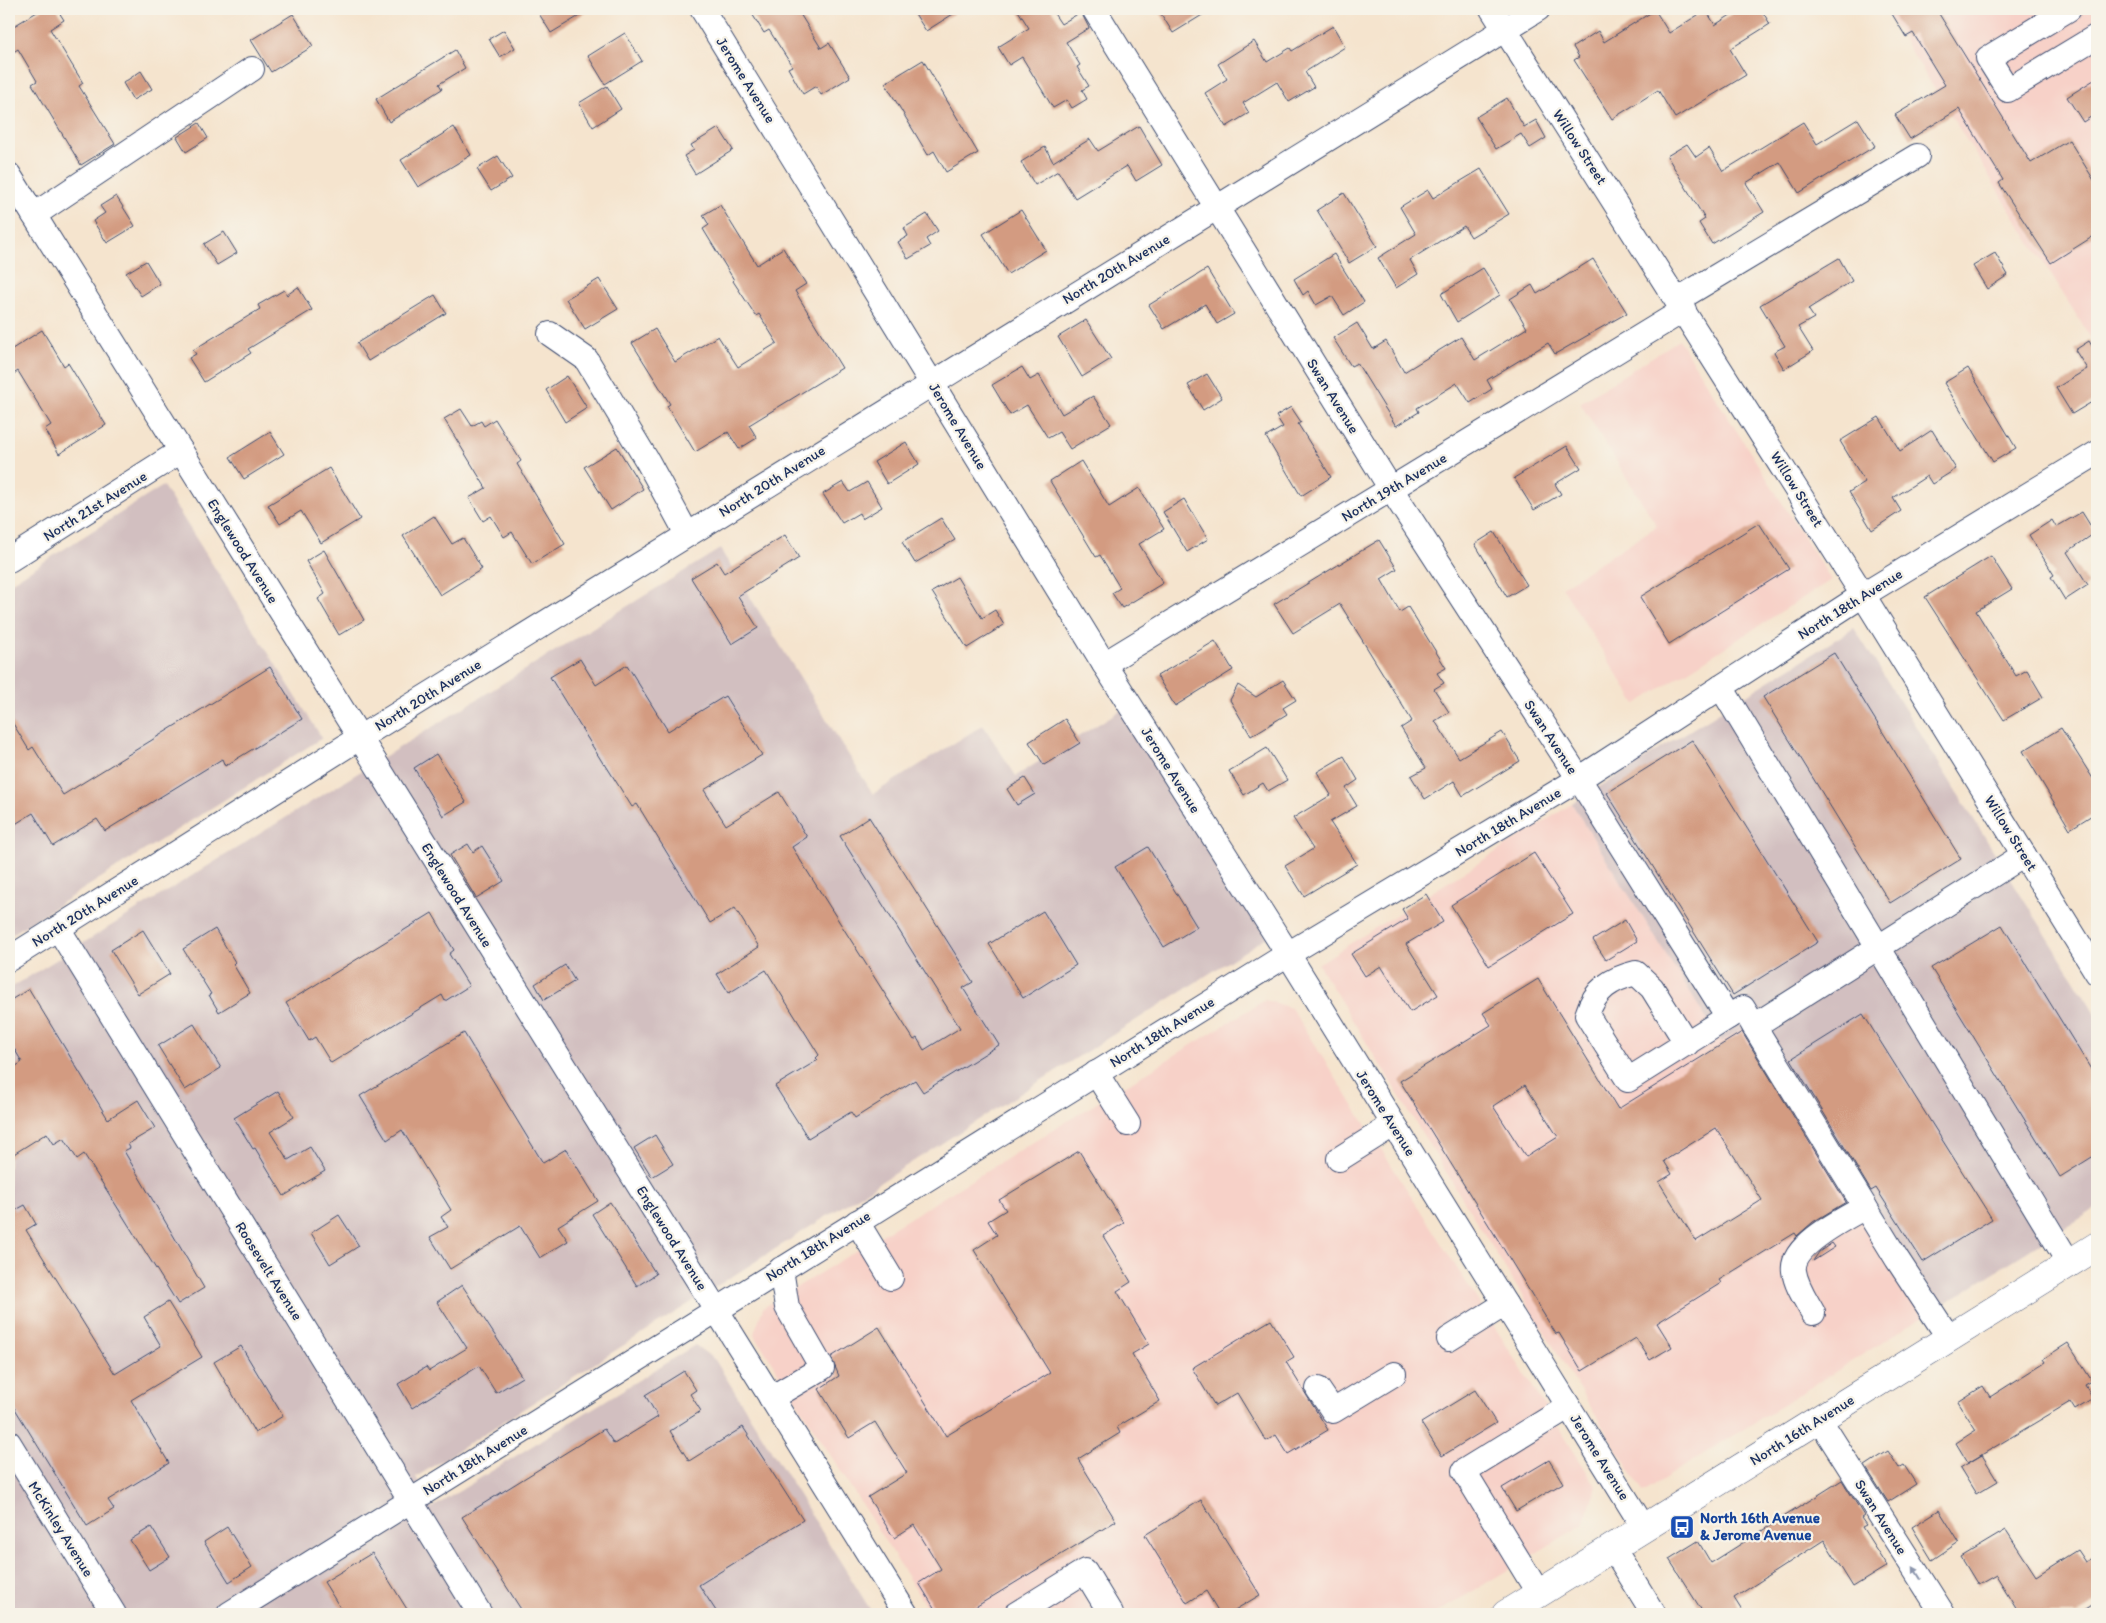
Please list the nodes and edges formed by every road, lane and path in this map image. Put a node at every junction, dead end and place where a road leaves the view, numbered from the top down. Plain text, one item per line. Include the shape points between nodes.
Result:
1 (702, 9) edge
2 (1094, 9) edge
3 (1492, 9) edge
4 (1538, 9) edge
5 (2069, 9) edge
6 (1504, 29) junction
7 (2097, 36) edge
8 (252, 69) dead end
9 (1917, 156) dead end
10 (9, 175) edge
11 (1217, 208) junction
12 (34, 215) junction
13 (1681, 305) junction
14 (550, 334) dead end
15 (931, 382) junction
16 (181, 451) junction
17 (2097, 453) edge
18 (1391, 489) junction
19 (687, 534) junction
20 (9, 560) edge
21 (1863, 595) junction
22 (1104, 664) junction
23 (1721, 687) junction
24 (359, 738) junction
25 (1579, 779) junction
26 (2024, 854) junction
27 (58, 928) junction
28 (1878, 946) junction
29 (1288, 954) junction
30 (9, 959) edge
31 (2097, 973) edge
32 (1728, 1017) junction
33 (1754, 1026) junction
34 (1687, 1044) junction
35 (1096, 1073) junction
36 (1128, 1124) dead end
37 (1394, 1125) junction
38 (1339, 1159) dead end
39 (1865, 1207) junction
40 (857, 1222) junction
41 (2097, 1246) edge
42 (2069, 1263) junction
43 (782, 1269) junction
44 (890, 1278) dead end
45 (1504, 1304) junction
46 (716, 1309) junction
47 (1812, 1313) dead end
48 (1949, 1338) junction
49 (1449, 1339) dead end
50 (1394, 1374) dead end
51 (1318, 1389) dead end
52 (771, 1398) junction
53 (1568, 1406) junction
54 (1820, 1419) junction
55 (9, 1443) edge
56 (410, 1500) junction
57 (1644, 1528) junction
58 (1614, 1548) junction
59 (1539, 1594) junction
60 (114, 1614) edge
61 (229, 1614) edge
62 (480, 1614) edge
63 (906, 1614) edge
64 (1016, 1614) edge
65 (1111, 1614) edge
66 (1506, 1614) edge
67 (1654, 1614) edge
68 (1943, 1614) edge

1 - 15 street, Jerome Avenue
2 - 11 street, Swan Avenue
3 - 6 street, Willow Street
4 - 6 street, North 20th Avenue
5 - 7 street via 1988,58 2008,90
6 - 11 street, North 20th Avenue
6 - 13 street, Willow Street
8 - 12 street
9 - 13 street, North 19th Avenue
10 - 12 street, Englewood Avenue
11 - 15 street, North 20th Avenue
11 - 18 street, Swan Avenue
12 - 16 street, Englewood Avenue
13 - 18 street, North 19th Avenue
13 - 21 street, Willow Street
14 - 19 street via 586,359
15 - 19 street, North 20th Avenue
15 - 22 street, Jerome Avenue
16 - 20 street, North 21st Avenue
16 - 24 street, Englewood Avenue
17 - 21 street, North 18th Avenue
18 - 22 street, North 19th Avenue
18 - 25 street, Swan Avenue
19 - 24 street, North 20th Avenue
21 - 23 street, North 18th Avenue
21 - 26 street, Willow Street
22 - 29 street, Jerome Avenue
23 - 25 street, North 18th Avenue
23 - 28 street
24 - 27 street, North 20th Avenue
24 - 46 street, Englewood Avenue
25 - 29 street, North 18th Avenue
25 - 32 street, Swan Avenue
26 - 28 street
26 - 31 street, Willow Street
27 - 30 street, North 20th Avenue
27 - 56 street, Roosevelt Avenue
28 - 33 street
28 - 42 street
29 - 35 street, North 18th Avenue
29 - 37 street, Jerome Avenue
32 - 33 street via 1743,1008
32 - 34 street
33 - 39 street
34 - 34 street via 1628,1080 1587,1015 1591,1002 1617,977 1636,973 1652,988
35 - 36 street
35 - 40 street, North 18th Avenue
37 - 38 street
37 - 45 street, Jerome Avenue
39 - 47 street via 1812,1240 1796,1257 1793,1269
39 - 48 street
40 - 43 street, North 18th Avenue
40 - 44 street
41 - 42 main road, North 16th Avenue
42 - 48 main road, North 16th Avenue
43 - 46 street, North 18th Avenue
43 - 52 street via 787,1307 822,1368
45 - 49 street
45 - 53 street, Jerome Avenue
46 - 52 street, Englewood Avenue
46 - 56 street, North 18th Avenue
48 - 54 main road, North 16th Avenue
50 - 51 street via 1333,1412
52 - 63 street, Englewood Avenue
53 - 57 street, Jerome Avenue
53 - 59 street via 1464,1471
54 - 57 main road, North 16th Avenue
68 -> 54 street, Swan Avenue
55 - 60 street, McKinley Avenue
56 - 61 street, North 18th Avenue
56 - 62 street, Roosevelt Avenue
57 - 58 main road, North 16th Avenue
58 - 59 main road, North 16th Avenue
58 - 67 street
59 - 66 main road, North 16th Avenue
64 - 65 street via 1084,1571

